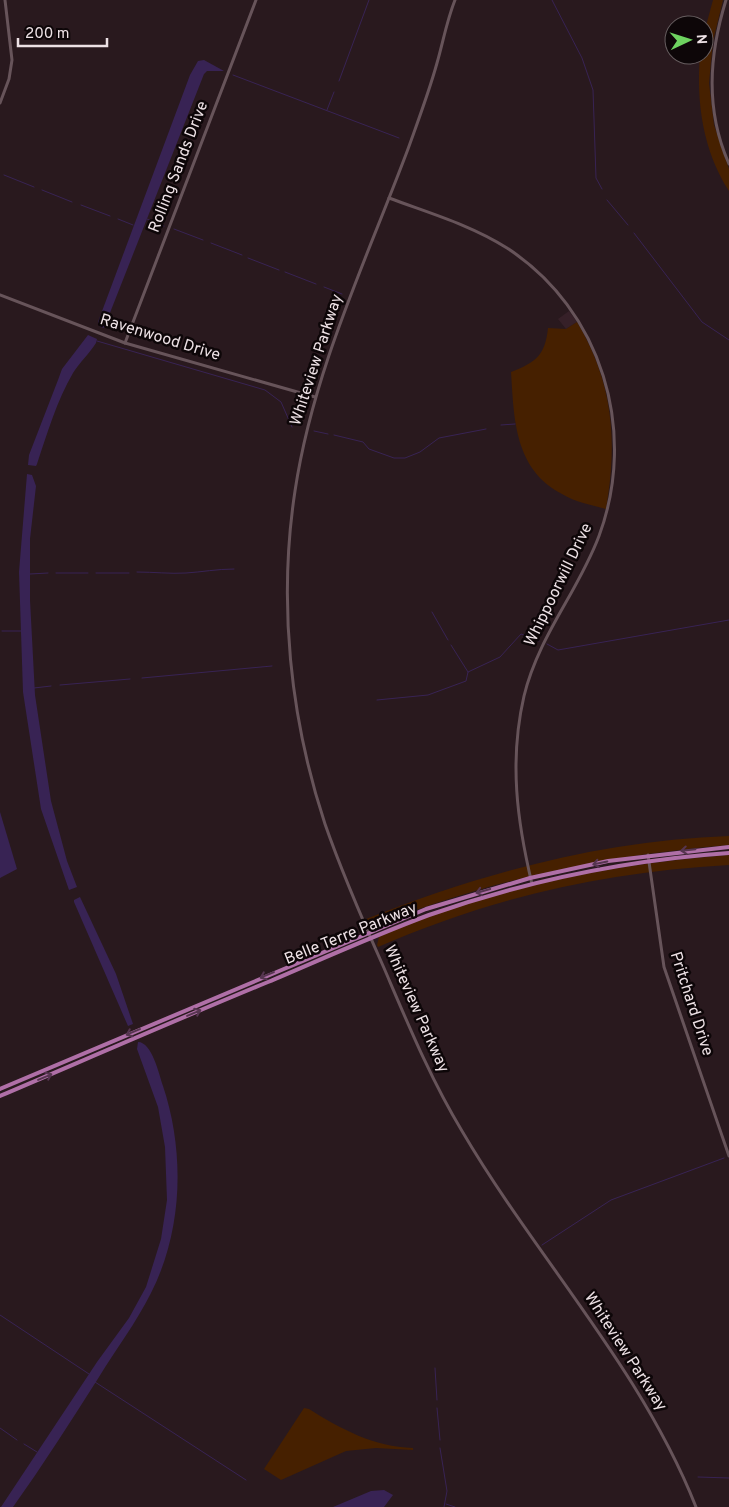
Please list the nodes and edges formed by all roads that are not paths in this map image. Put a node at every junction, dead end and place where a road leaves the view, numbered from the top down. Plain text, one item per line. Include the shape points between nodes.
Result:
1 (5, 0) edge
2 (256, 0) edge
3 (454, 0) edge
4 (726, 0) edge
5 (0, 103) edge
6 (729, 164) edge
7 (389, 198) junction
8 (0, 295) edge
9 (125, 342) junction
10 (315, 397) junction
11 (729, 847) edge
12 (729, 854) edge
13 (648, 855) junction
14 (648, 862) junction
15 (530, 878) junction
16 (532, 884) junction
17 (368, 932) junction
18 (371, 938) junction
19 (0, 1089) edge
20 (0, 1096) edge
21 (729, 1156) edge
22 (696, 1507) edge

1 - 5 street via 12,60
2 - 9 street, Rolling Sands Drive
3 - 7 street, Whiteview Parkway via 429,89
4 - 6 street via 714,48 711,88 717,128
7 - 10 street, Whiteview Parkway
7 - 15 street, Whippoorwill Drive via 486,237 538,272 565,302 585,333 601,368 610,399 615,457 606,514 593,550 542,645 521,711 515,754 515,793
8 - 9 street, Ravenwood Drive
9 - 10 street, Ravenwood Drive
10 - 17 street, Whiteview Parkway via 300,464 290,533 288,606 292,669 300,728 313,782 334,850
11 -> 13 main road, Belle Terre Parkway
12 - 14 main road, Belle Terre Parkway
13 - 14 street, Pritchard Drive
13 -> 15 main road, Belle Terre Parkway
14 - 16 main road, Belle Terre Parkway
14 - 21 street, Pritchard Drive via 664,967
15 - 16 street, Whippoorwill Drive
15 -> 17 main road, Belle Terre Parkway via 426,909
16 - 18 main road, Belle Terre Parkway via 453,907
17 - 18 street, Whiteview Parkway
17 -> 19 main road, Belle Terre Parkway
20 -> 18 main road, Belle Terre Parkway
18 - 22 street, Whiteview Parkway via 430,1073 455,1120 638,1392 672,1452

